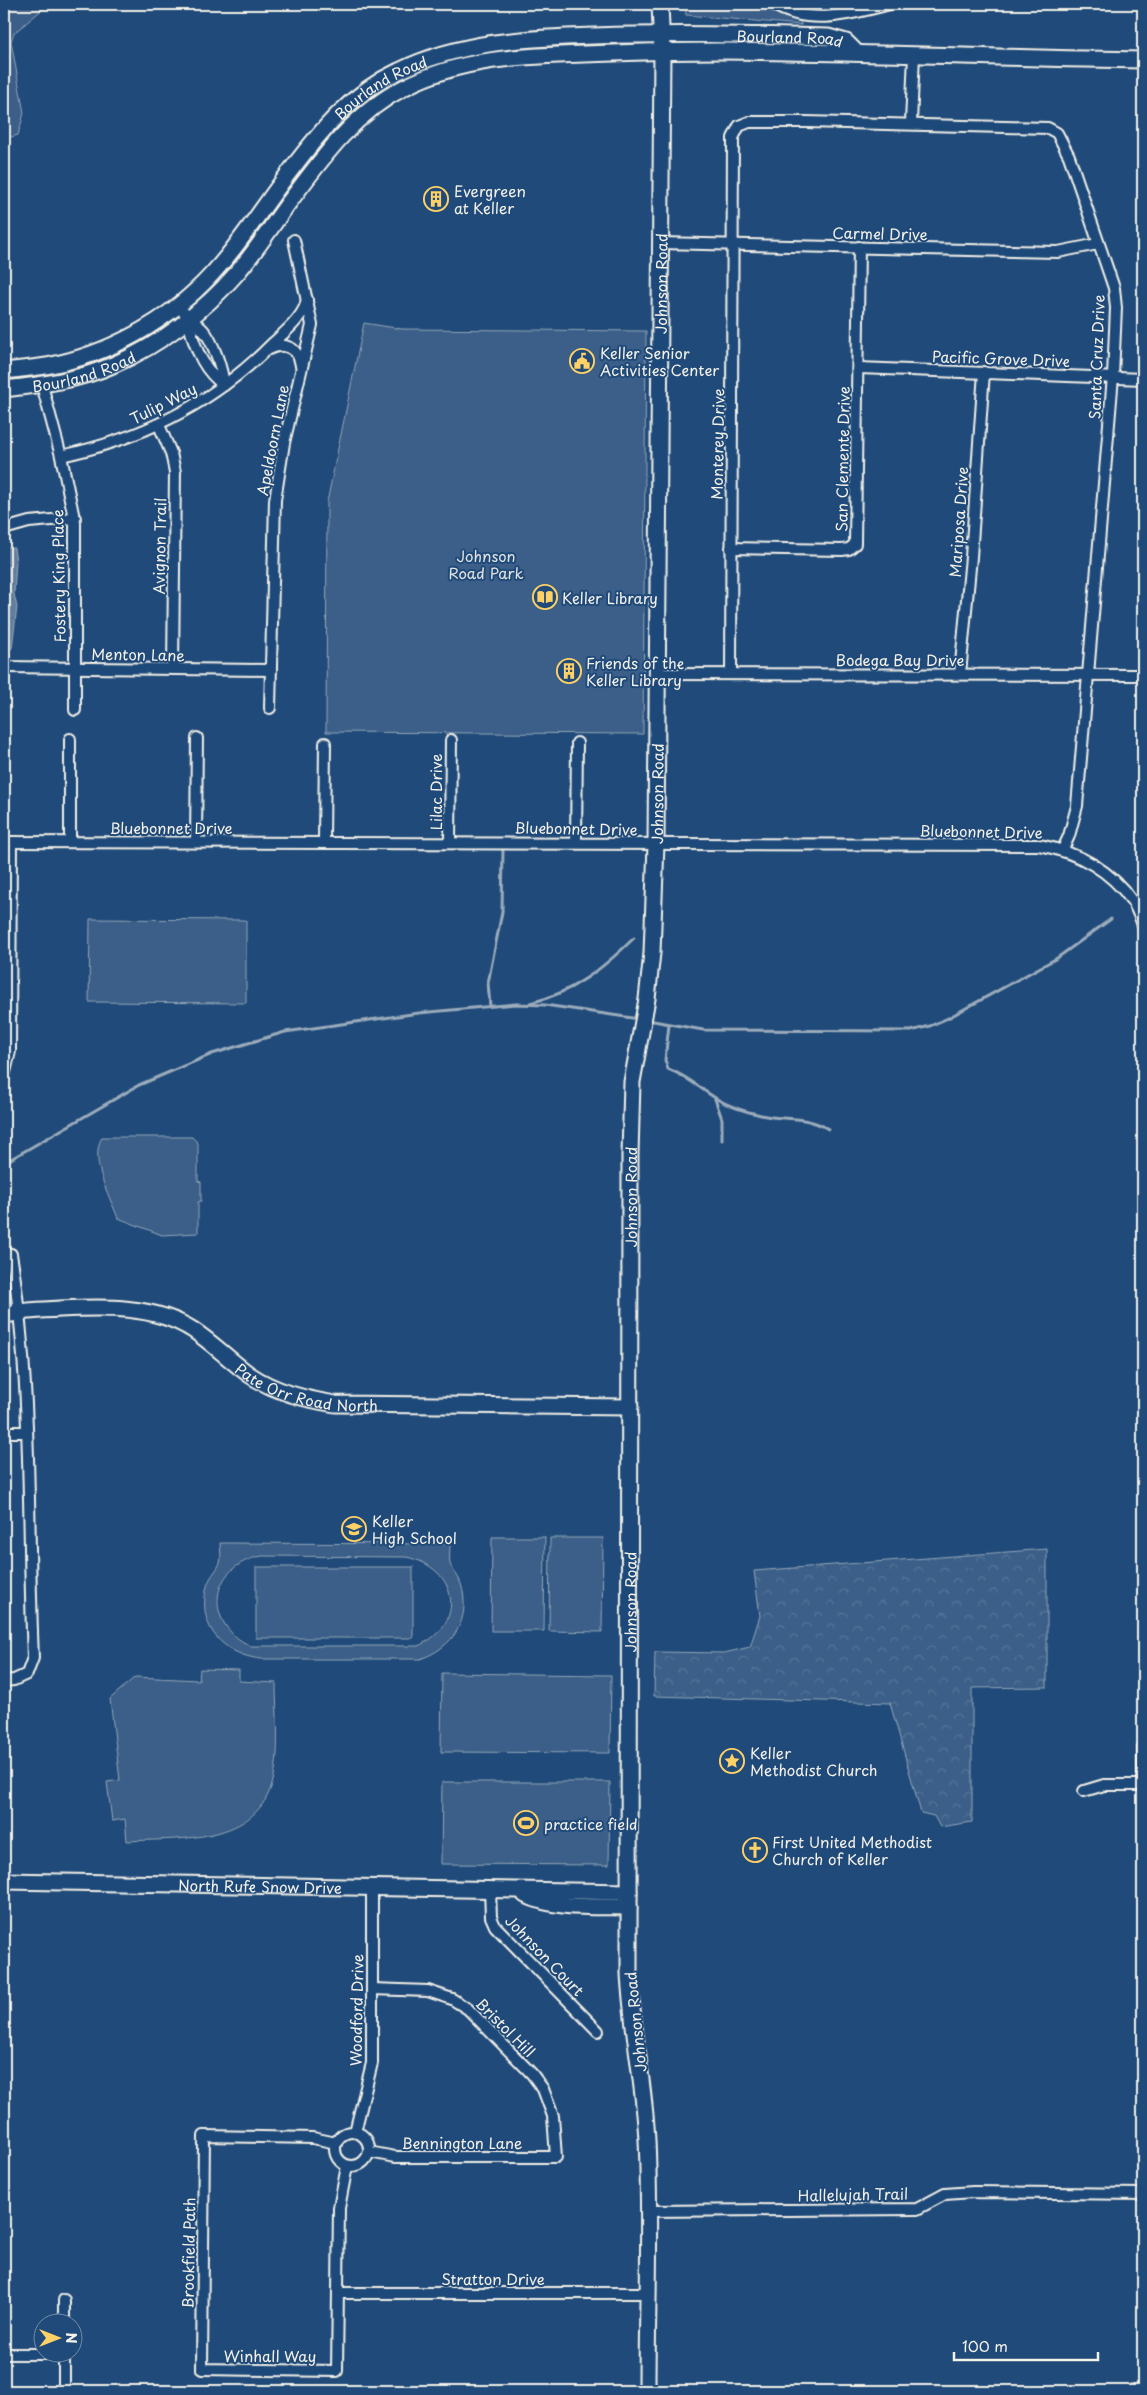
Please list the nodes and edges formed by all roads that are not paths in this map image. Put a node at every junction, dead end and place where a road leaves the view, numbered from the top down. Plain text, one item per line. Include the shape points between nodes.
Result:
1 (660, 4) edge
2 (772, 4) edge
3 (890, 4) edge
4 (662, 33) junction
5 (662, 51) junction
6 (856, 52) junction
7 (441, 54) junction
8 (914, 54) junction
9 (1143, 60) edge
10 (447, 70) junction
11 (911, 124) junction
12 (738, 126) joint
13 (294, 240) dead end
14 (660, 243) junction
15 (1098, 244) junction
16 (734, 245) junction
17 (859, 247) junction
18 (307, 295) junction
19 (178, 306) junction
20 (188, 319) junction
21 (266, 352) junction
22 (858, 368) junction
23 (4, 371) edge
24 (301, 371) junction
25 (984, 372) junction
26 (1113, 376) junction
27 (1143, 379) edge
28 (42, 385) junction
29 (224, 385) junction
30 (4, 389) edge
31 (159, 425) junction
32 (61, 456) junction
33 (75, 518) junction
34 (4, 529) edge
35 (731, 548) junction
36 (4, 667) edge
37 (75, 668) junction
38 (173, 669) junction
39 (272, 670) junction
40 (656, 674) junction
41 (731, 674) junction
42 (960, 674) junction
43 (1087, 675) junction
44 (1143, 675) edge
45 (270, 708) dead end
46 (75, 710) dead end
47 (197, 738) dead end
48 (70, 739) dead end
49 (451, 740) dead end
50 (325, 743) dead end
51 (576, 743) dead end
52 (7, 842) edge
53 (70, 842) junction
54 (196, 842) junction
55 (324, 842) junction
56 (576, 842) junction
57 (450, 843) junction
58 (656, 844) junction
59 (1063, 849) junction
60 (1143, 925) edge
61 (4, 1076) edge
62 (11, 1254) dead end
63 (20, 1311) junction
64 (4, 1316) edge
65 (630, 1407) junction
66 (4, 1432) edge
67 (26, 1432) junction
68 (4, 1681) edge
69 (1143, 1747) edge
70 (1143, 1785) edge
71 (1084, 1791) dead end
72 (4, 1881) edge
73 (372, 1888) junction
74 (490, 1890) junction
75 (517, 1891) junction
76 (629, 1892) junction
77 (629, 1908) junction
78 (372, 1989) junction
79 (598, 2031) dead end
80 (355, 2132) junction
81 (336, 2143) junction
82 (369, 2152) junction
83 (556, 2157) joint
84 (346, 2166) junction
85 (1143, 2194) edge
86 (648, 2210) junction
87 (338, 2293) junction
88 (648, 2293) junction
89 (64, 2300) dead end
90 (64, 2312) edge
91 (4, 2354) edge
92 (32, 2354) edge
93 (64, 2362) edge
94 (202, 2370) joint
95 (64, 2391) edge
96 (647, 2391) edge

1 - 4 main road, Johnson Road
2 - 3 street via 794,15 820,17 846,15
4 - 5 main road, Johnson Road
4 - 6 main road, Bourland Road via 828,37 846,42
4 - 7 main road, Bourland Road via 516,39
5 - 6 main road, Bourland Road
5 - 10 main road, Bourland Road via 516,56 483,60
5 - 14 main road, Johnson Road
6 - 8 main road, Bourland Road
7 - 10 main road
7 - 19 main road, Bourland Road via 398,71 349,104 304,153 220,266
8 - 9 main road, Bourland Road via 969,58
8 - 11 street
10 - 20 main road, Bourland Road via 381,100 358,119 319,161 237,273
11 - 12 street, Santa Cruz Drive via 762,121
11 - 15 street, Santa Cruz Drive via 1048,128 1057,133 1069,156
12 - 16 street, Monterey Drive via 733,138
13 - 18 street, Apeldoorn Lane
14 - 16 street, Carmel Drive
14 - 40 main road, Johnson Road
15 - 17 street, Carmel Drive via 1058,252
15 - 26 street, Santa Cruz Drive via 1114,288
16 - 17 street, Carmel Drive
16 - 35 street, Monterey Drive
17 - 22 street, San Clemente Drive
18 - 21 street, Tulip Way via 303,310
18 - 24 street, Apeldoorn Lane via 312,325
19 - 20 street
19 - 23 main road, Bourland Road via 108,348 56,364
20 - 28 main road, Bourland Road via 115,365
20 - 29 street via 204,331 222,368
21 - 24 street, Tulip Way via 277,346 290,348 300,357
21 - 29 street, Tulip Way
22 - 25 street, Pacific Grove Drive
22 - 35 street, San Clemente Drive via 855,544 842,550
24 - 39 street, Apeldoorn Lane via 275,500
25 - 26 street, Pacific Grove Drive
25 - 42 street, Mariposa Drive
26 - 27 street, Pacific Grove Drive
26 - 43 street, Santa Cruz Drive
28 - 30 main road, Bourland Road
28 - 32 street, Fostery King Place
29 - 31 street, Tulip Way
31 - 32 street, Tulip Way via 108,445
31 - 38 street, Avignon Trail via 174,472
32 - 33 street, Fostery King Place
33 - 34 street via 29,522
33 - 37 street, Fostery King Place
35 - 41 street, Monterey Drive
36 - 37 street, Menton Lane
37 - 38 street, Menton Lane
37 - 46 street, Fostery King Place
38 - 39 street, Menton Lane
39 - 45 street, Apeldoorn Lane
40 - 41 street, Bodega Bay Drive
40 - 58 main road, Johnson Road
41 - 42 street, Bodega Bay Drive
42 - 43 street, Bodega Bay Drive
43 - 44 street, Bodega Bay Drive
43 - 59 street, Santa Cruz Drive via 1077,806
47 - 54 street
48 - 53 street
49 - 57 street, Lilac Drive
50 - 55 street
51 - 56 street
52 - 53 street, Bluebonnet Drive
52 - 61 street via 10,1051
53 - 54 street, Bluebonnet Drive
54 - 55 street, Bluebonnet Drive
55 - 57 street, Bluebonnet Drive
56 - 57 street, Bluebonnet Drive
56 - 58 street, Bluebonnet Drive
58 - 59 street, Bluebonnet Drive via 1039,845
58 - 65 main road, Johnson Road via 652,953 631,1100
59 - 60 street, Bluebonnet Drive via 1083,857 1106,873 1132,901
62 - 63 street
63 - 64 main road, Pate Orr Road North
63 - 65 main road, Pate Orr Road North via 126,1309 170,1319 192,1329 251,1376 290,1395 335,1404
63 - 67 street
65 - 76 main road, Johnson Road
66 - 67 street
67 - 68 street via 33,1658 27,1674
69 - 70 street
70 - 71 street via 1104,1785
72 - 73 main road, North Rufe Snow Drive
73 - 74 main road, North Rufe Snow Drive
73 - 78 street, Woodford Drive
74 - 75 main road, North Rufe Snow Drive
74 - 79 street, Johnson Court via 490,1917 495,1926
75 - 76 main road, North Rufe Snow Drive
75 - 77 main road, North Rufe Snow Drive via 552,1904
76 - 77 main road, Johnson Road
77 - 86 main road, Johnson Road via 630,2001 645,2108
78 - 80 street, Woodford Drive via 372,2064
78 - 83 street, Bristol Hill via 428,1991 452,1999 468,2009 532,2074 543,2090 554,2116
80 - 81 street via 343,2134
80 - 82 street via 367,2141
81 - 84 street via 336,2157
81 - 94 street, Brookfield Path via 313,2138 204,2136
82 - 83 street, Bennington Lane via 394,2157
82 - 84 street via 359,2165
84 - 87 street via 340,2198
85 - 86 street, Hallelujah Trail via 973,2192 945,2194 917,2209
86 - 88 main road, Johnson Road
87 - 88 street, Stratton Drive
87 - 94 street, Winhall Way via 338,2371
88 - 96 main road, Johnson Road
89 - 90 street
91 - 92 street
93 - 95 street

